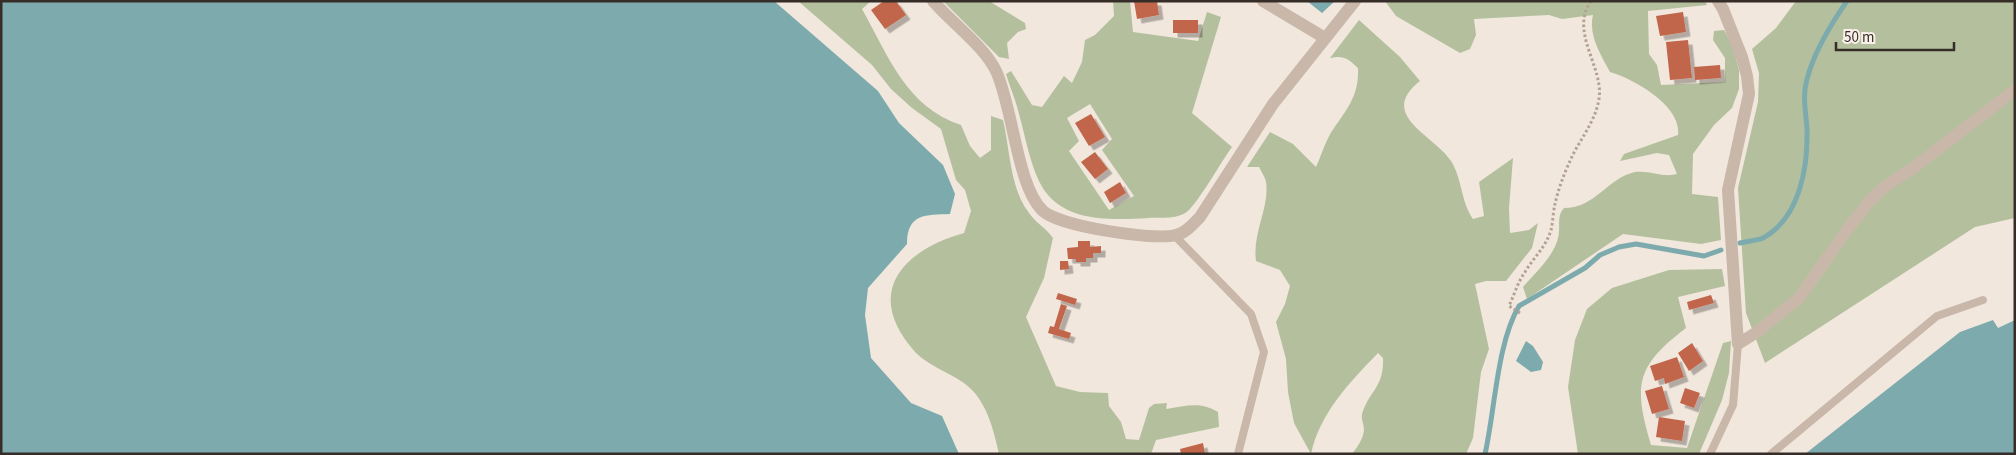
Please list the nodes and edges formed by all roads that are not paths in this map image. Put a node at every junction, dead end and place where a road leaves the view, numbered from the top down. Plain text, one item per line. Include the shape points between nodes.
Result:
1 (933, 1) edge
2 (1264, 1) edge
3 (1355, 1) edge
4 (1718, 1) edge
5 (1325, 38) junction
6 (2015, 90) edge
7 (1175, 236) junction
8 (1983, 300) dead end
9 (1738, 344) junction
10 (1238, 454) edge
11 (1710, 454) edge
12 (1771, 454) edge

1 - 7 street via 977,44 996,71 1023,169 1034,200 1044,213 1106,231
2 - 5 street
3 - 5 street
4 - 9 street via 1742,57 1749,94 1728,190
5 - 7 street via 1273,104 1200,217
6 - 9 street via 1884,187 1847,230 1799,298
7 - 10 lane via 1250,314 1258,330 1264,352
8 - 12 lane via 1937,316
9 - 11 lane via 1733,405

